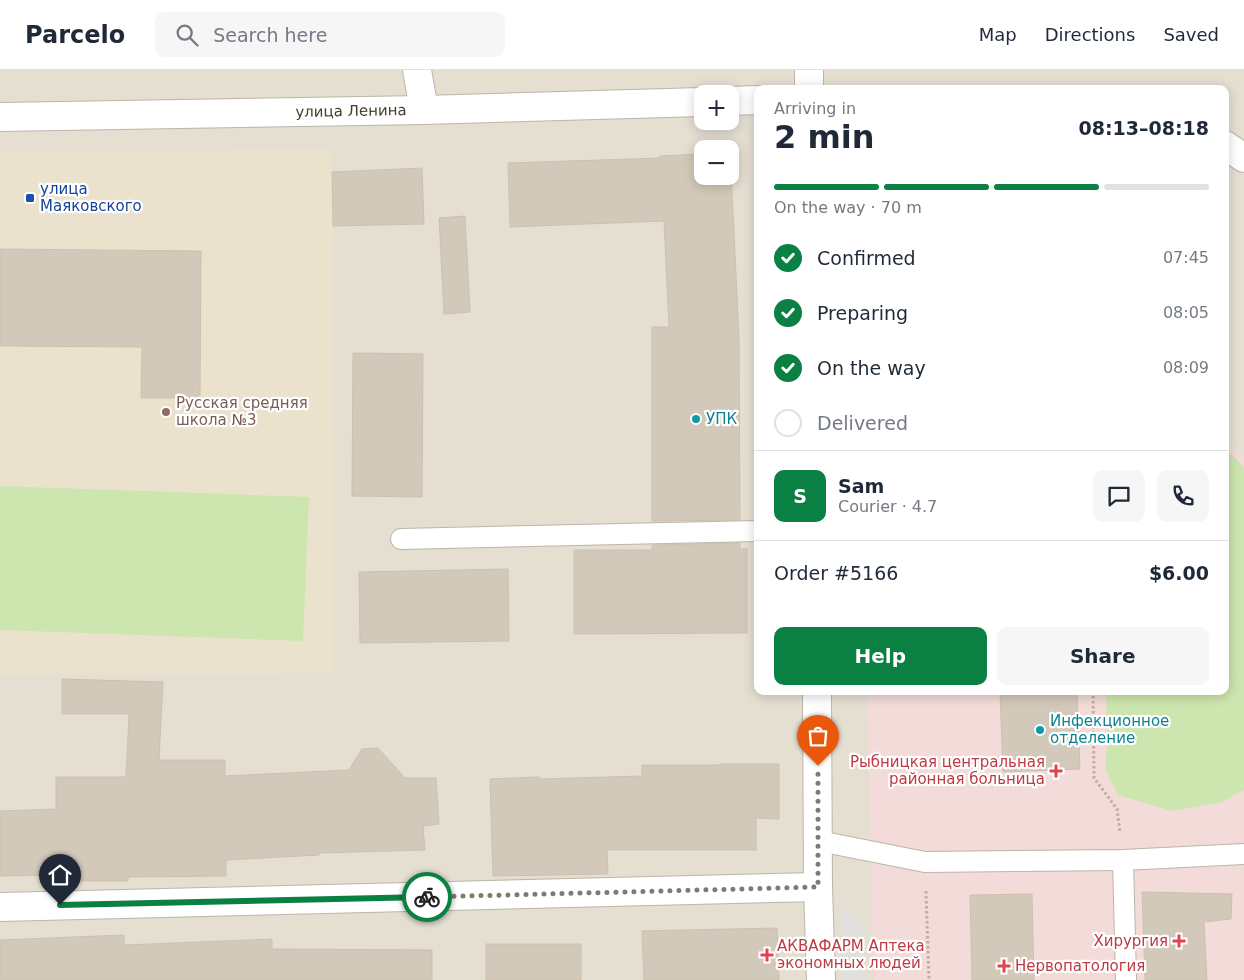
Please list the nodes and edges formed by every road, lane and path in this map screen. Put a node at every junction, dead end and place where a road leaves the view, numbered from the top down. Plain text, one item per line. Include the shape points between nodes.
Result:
1 (417, 70) edge
2 (809, 70) edge
3 (809, 85) edge
4 (754, 100) edge
5 (739, 101) edge
6 (694, 102) edge
7 (424, 110) junction
8 (0, 117) edge
9 (1229, 148) edge
10 (1244, 158) edge
11 (754, 531) edge
12 (401, 539) dead end
13 (817, 695) edge
14 (1093, 695) edge
15 (819, 841) junction
16 (1244, 854) edge
17 (1123, 860) junction
18 (925, 862) junction
19 (818, 887) junction
20 (0, 907) edge
21 (821, 980) edge
22 (929, 980) edge
23 (1126, 980) edge

1 - 7 street
2 - 3 street
4 - 5 street
6 - 7 street, улица Ленина
7 - 8 street, улица Ленина
9 - 10 street
11 - 12 lane
13 - 15 street
14 - 17 path via 1094,778 1117,809
15 - 18 lane
15 - 19 street
16 - 17 lane
17 - 18 lane
17 - 23 lane
18 - 22 path
19 - 20 street
19 - 21 street

